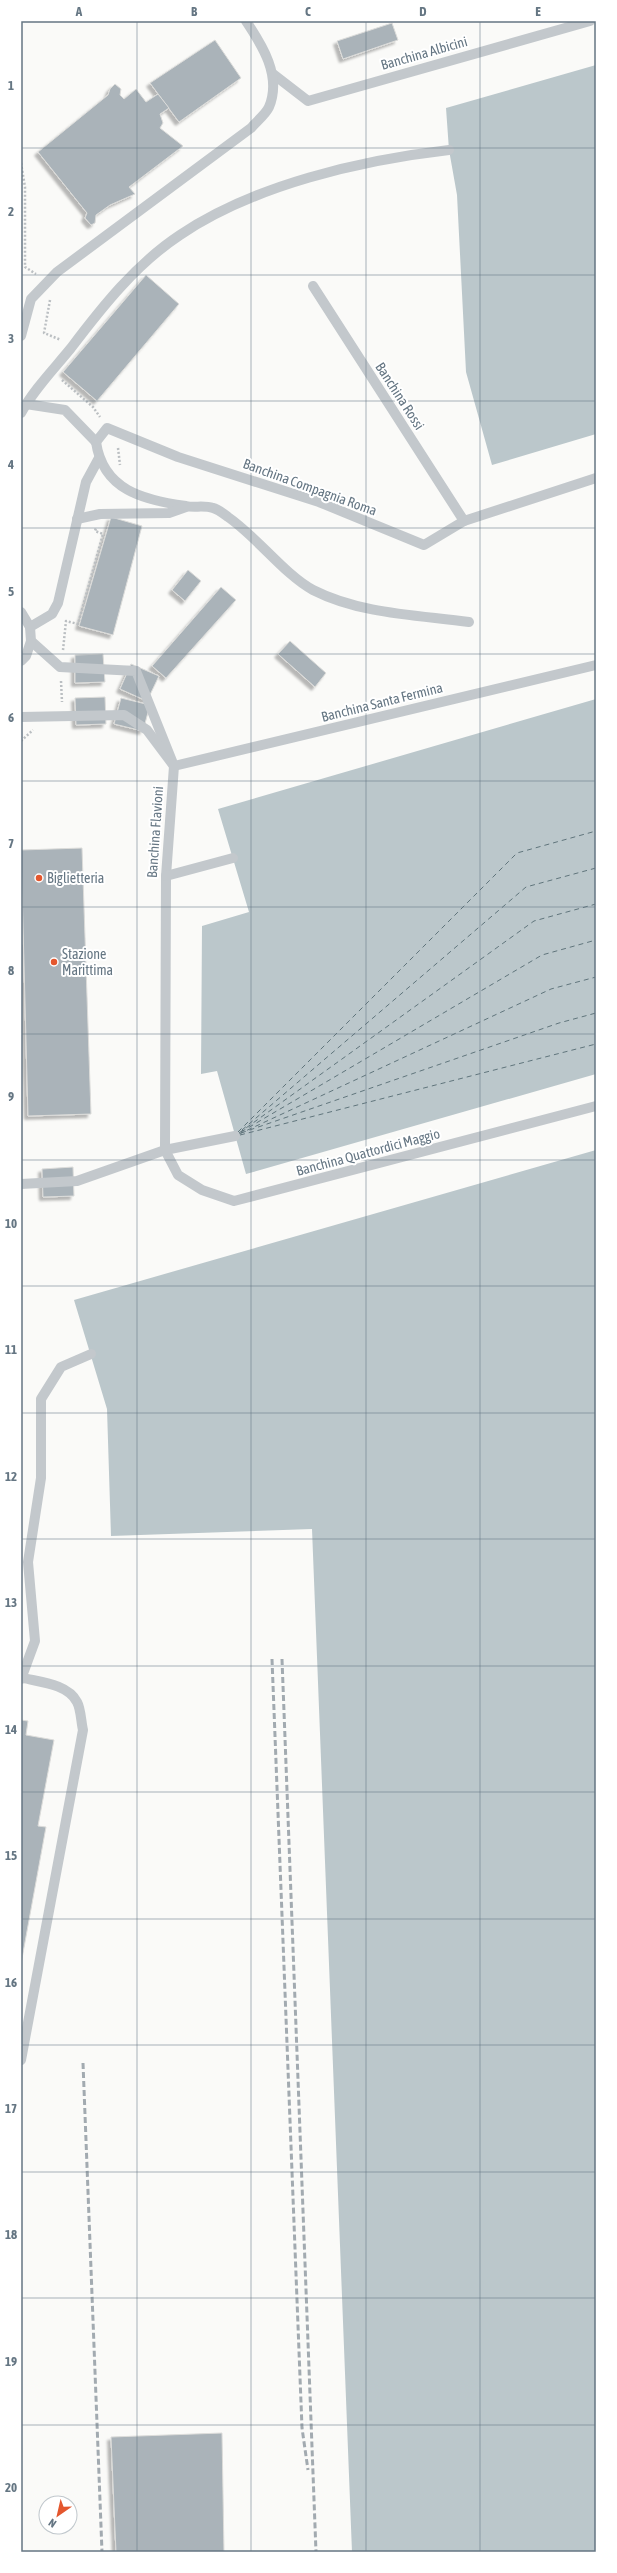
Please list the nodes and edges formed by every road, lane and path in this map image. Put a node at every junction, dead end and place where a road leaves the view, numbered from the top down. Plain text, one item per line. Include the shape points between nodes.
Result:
1 (246, 21) edge
2 (590, 21) edge
3 (273, 74) junction
4 (449, 150) dead end
5 (21, 163) edge
6 (45, 285) junction
7 (313, 286) dead end
8 (44, 333) dead end
9 (21, 336) edge
10 (23, 405) edge
11 (96, 442) junction
12 (99, 458) junction
13 (596, 478) edge
14 (186, 507) junction
15 (77, 519) junction
16 (464, 521) junction
17 (21, 612) edge
18 (469, 622) dead end
19 (30, 627) junction
20 (31, 641) junction
21 (21, 661) edge
22 (596, 664) edge
23 (21, 717) edge
24 (174, 766) junction
25 (233, 858) dead end
26 (166, 876) junction
27 (596, 1106) edge
28 (235, 1136) dead end
29 (165, 1150) junction
30 (21, 1184) edge
31 (91, 1354) dead end
32 (28, 1562) junction
33 (21, 1570) edge
34 (22, 1679) edge
35 (21, 2060) edge

1 - 3 lane via 260,42
2 - 3 lane, Banchina Albicini via 308,101
3 - 6 lane via 269,108 251,128 80,255
4 - 10 lane via 417,154 307,179 244,200 180,235 133,274 80,334
5 - 6 path via 25,187 25,267 38,276
6 - 8 path via 51,293
6 - 9 lane via 31,300
7 - 16 lane, Banchina Rossi
10 - 11 lane via 65,410
11 - 12 lane
11 - 16 lane, Banchina Compagnia Roma via 107,428 178,456 319,502 424,546
12 - 14 lane via 122,488 144,497
12 - 15 lane via 86,482
13 - 16 lane, Banchina Compagnia Roma
14 - 15 lane via 169,513 100,514
14 - 18 lane via 214,508 245,529 312,589 362,608
15 - 19 lane via 58,603 52,614
17 - 19 lane
19 - 20 lane
20 - 21 lane via 26,656
20 - 24 lane, Banchina Flavioni via 60,667 136,671
22 - 24 lane, Banchina Santa Fermina
23 - 24 lane via 124,715 147,730
24 - 26 lane, Banchina Flavioni
25 - 26 lane
26 - 29 lane, Banchina Flavioni
27 - 29 lane, Banchina Quattordici Maggio via 234,1201 202,1190 178,1175
28 - 29 lane
29 - 30 lane via 77,1181
31 - 32 lane via 61,1367 41,1399 41,1478
32 - 33 lane
32 - 34 lane via 35,1640
34 - 35 lane via 55,1685 67,1692 77,1702 82,1730

